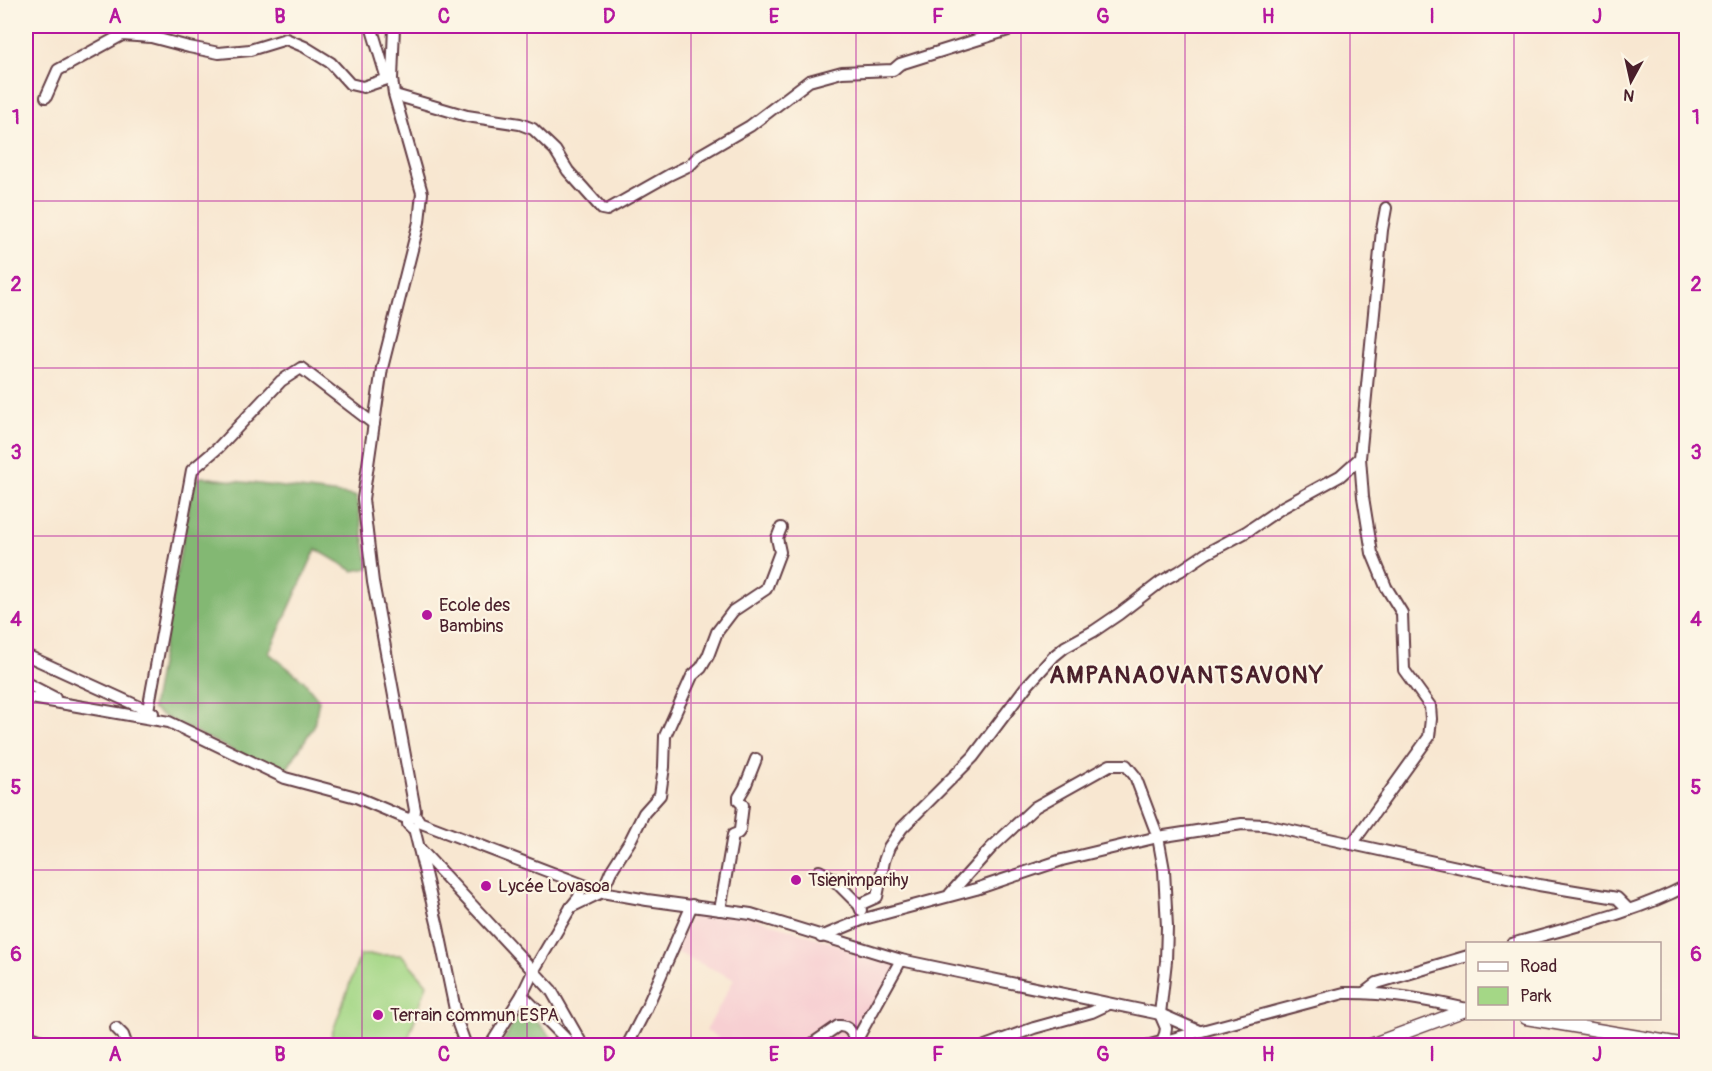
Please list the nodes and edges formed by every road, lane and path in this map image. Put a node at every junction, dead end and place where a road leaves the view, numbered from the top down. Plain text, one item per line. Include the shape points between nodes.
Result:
1 (371, 26) edge
2 (394, 26) edge
3 (1021, 26) edge
4 (390, 79) junction
5 (395, 95) junction
6 (46, 97) dead end
7 (1386, 208) dead end
8 (374, 424) junction
9 (1360, 458) junction
10 (782, 528) dead end
11 (26, 655) edge
12 (26, 683) edge
13 (26, 697) edge
14 (66, 704) junction
15 (148, 710) junction
16 (169, 722) junction
17 (756, 759) dead end
18 (414, 821) junction
19 (1158, 837) junction
20 (1352, 844) junction
21 (419, 848) junction
22 (819, 871) dead end
23 (579, 885) junction
24 (1686, 886) edge
25 (602, 892) junction
26 (1686, 894) edge
27 (950, 895) junction
28 (1668, 896) junction
29 (692, 905) junction
30 (859, 905) junction
31 (571, 907) junction
32 (720, 910) junction
33 (1629, 910) junction
34 (864, 919) junction
35 (821, 937) junction
36 (1519, 942) edge
37 (1466, 956) edge
38 (902, 960) junction
39 (534, 970) junction
40 (1364, 993) junction
41 (522, 996) junction
42 (1436, 1002) junction
43 (1109, 1004) junction
44 (1466, 1009) edge
45 (1466, 1009) edge
46 (1160, 1014) junction
47 (1439, 1019) junction
48 (1537, 1020) edge
49 (116, 1028) dead end
50 (1199, 1031) junction
51 (34, 1038) dead end
52 (1162, 1041) junction
53 (1395, 1041) edge
54 (855, 1044) edge
55 (56, 1046) edge
56 (127, 1046) edge
57 (466, 1046) edge
58 (490, 1046) edge
59 (573, 1046) edge
60 (583, 1046) edge
61 (627, 1046) edge
62 (809, 1046) edge
63 (985, 1046) edge
64 (1146, 1046) edge
65 (1368, 1046) edge
66 (1686, 1046) edge

1 - 4 street
2 - 4 street
3 - 5 street via 900,64 893,70 842,72 809,81 690,165 607,210 577,182 555,150 533,129 467,116
4 - 5 street
4 - 6 street via 363,87 351,84 332,63 286,39 250,50 219,53 122,34 58,70
5 - 8 street via 422,193 419,222 382,368
7 - 9 street
8 - 15 street via 301,368 280,381 218,448 192,470
8 - 18 street via 363,499 367,540
9 - 20 street via 1372,553 1402,613 1404,670 1430,706 1431,719 1429,737
9 - 30 street via 1341,476 1207,553 1065,647 1025,688 973,757 902,828 889,847 877,897
10 - 25 street via 777,538 780,552 766,590 733,611 717,632 701,668 692,676 665,736 660,795 644,813
11 - 15 street
12 - 14 street
13 - 14 street
14 - 16 street
15 - 16 street
16 - 18 street via 285,778 356,797
17 - 32 street via 739,797 743,805 740,830 732,835
18 - 21 street
18 - 23 street
19 - 20 street via 1242,824 1265,825
19 - 27 street via 1062,860
19 - 27 street via 1135,776 1126,765 1110,765 1035,807 991,848
19 - 46 street via 1167,927
20 - 33 street via 1617,898
21 - 39 street
21 - 57 street
22 - 30 street via 832,878
23 - 25 street
23 - 31 street via 579,897
24 - 28 street
25 - 29 street
25 - 31 street
26 - 28 street
27 - 34 street
28 - 33 street
29 - 32 street
29 - 61 street
30 - 34 street
31 - 39 street
32 - 35 street via 751,914
33 - 36 street
34 - 35 street
35 - 38 street
37 - 40 street via 1377,982
38 - 43 street
38 - 54 street
39 - 41 street
39 - 60 street via 551,990
40 - 42 street
40 - 50 street via 1344,993
41 - 58 street
41 - 59 street
42 - 44 street
42 - 47 street
43 - 46 street
43 - 63 street
45 - 47 main road
46 - 50 street
46 - 52 street via 1166,1028
47 - 53 main road
48 - 66 main road
49 - 56 street
50 - 52 street
51 - 55 street
52 - 64 street
53 - 65 main road
54 - 62 street via 844,1025

